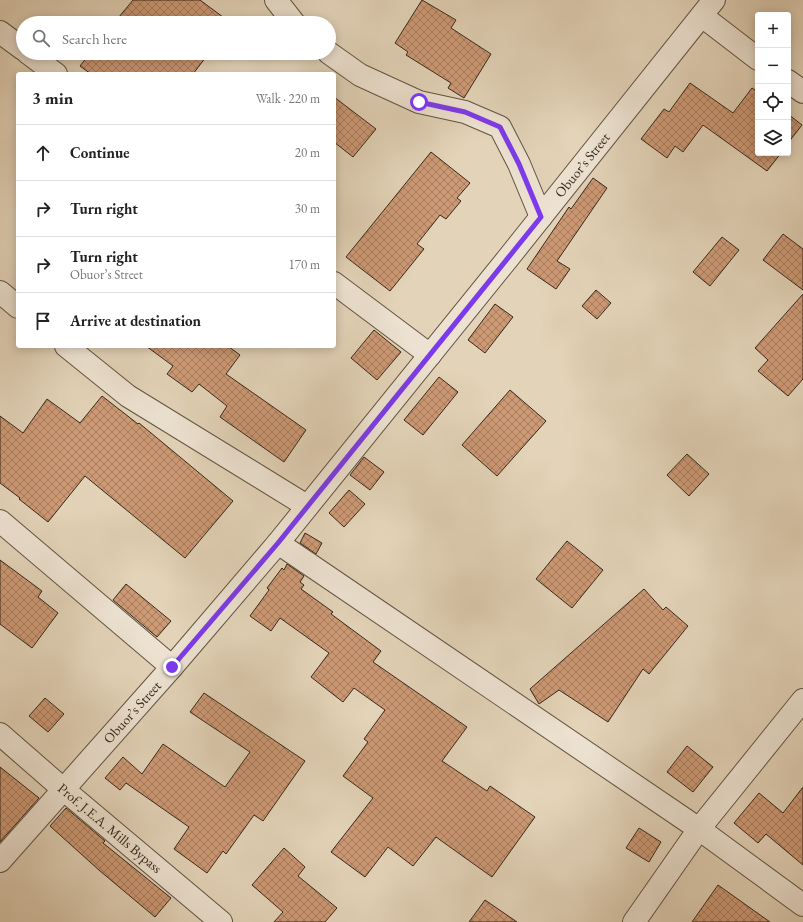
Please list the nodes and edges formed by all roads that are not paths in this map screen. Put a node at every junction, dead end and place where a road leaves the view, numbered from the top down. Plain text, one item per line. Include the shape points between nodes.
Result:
1 (276, 0) edge
2 (708, 8) edge
3 (289, 16) edge
4 (0, 32) edge
5 (16, 44) edge
6 (755, 56) edge
7 (336, 58) edge
8 (37, 60) edge
9 (53, 72) edge
10 (791, 83) edge
11 (803, 92) edge
12 (541, 217) junction
13 (336, 284) edge
14 (0, 292) edge
15 (16, 305) edge
16 (68, 348) edge
17 (430, 354) junction
18 (307, 506) junction
19 (0, 521) edge
20 (278, 543) junction
21 (172, 667) junction
22 (803, 700) edge
23 (0, 734) edge
24 (63, 789) junction
25 (699, 829) junction
26 (0, 861) edge
27 (803, 905) edge
28 (221, 922) edge
29 (634, 922) edge

1 - 3 street
2 - 6 street
2 - 12 street, Obuor’s Street
4 - 5 street
7 - 12 street via 360,75 419,102 465,112 500,127
8 - 9 street
10 - 11 street
12 - 17 street, Obuor’s Street
13 - 17 street
14 - 15 street
16 - 18 street via 128,396
17 - 18 street, Obuor’s Street
18 - 20 street, Obuor’s Street
19 - 21 street
20 - 21 street, Obuor’s Street
20 - 25 street
21 - 24 street, Obuor’s Street
22 - 25 street
23 - 24 street, Prof. J.E.A. Mills Bypass
24 - 26 street, Obuor’s Street
24 - 28 street, Prof. J.E.A. Mills Bypass
25 - 27 street
25 - 29 street

